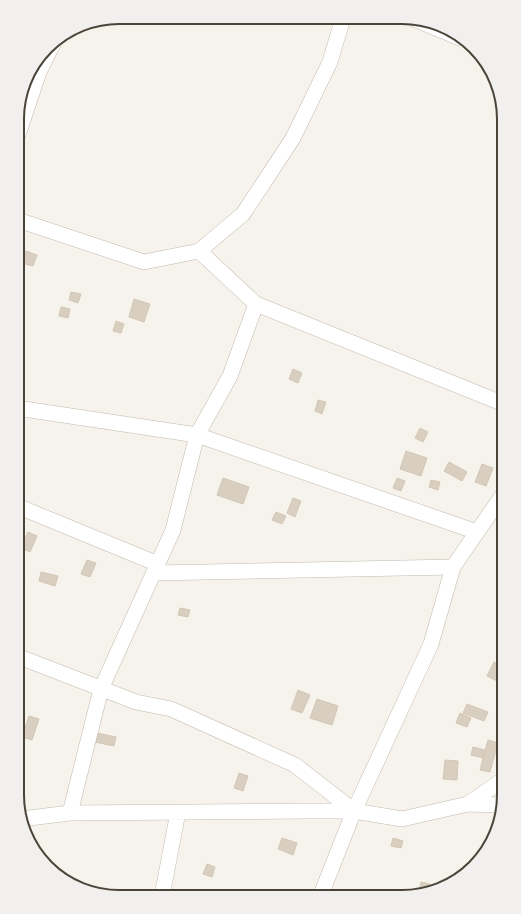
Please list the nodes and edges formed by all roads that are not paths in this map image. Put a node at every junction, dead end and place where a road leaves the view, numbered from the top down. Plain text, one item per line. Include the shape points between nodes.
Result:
1 (341, 24) edge
2 (47, 56) edge
3 (24, 117) edge
4 (24, 222) edge
5 (199, 251) junction
6 (256, 304) junction
7 (497, 401) edge
8 (24, 409) edge
9 (197, 435) junction
10 (497, 503) edge
11 (24, 509) edge
12 (477, 532) junction
13 (453, 567) junction
14 (156, 568) junction
15 (24, 659) edge
16 (101, 689) junction
17 (497, 784) edge
18 (468, 804) junction
19 (497, 805) edge
20 (354, 811) junction
21 (178, 812) junction
22 (70, 813) junction
23 (27, 818) edge
24 (163, 890) edge
25 (323, 890) edge

1 - 5 street via 330,62 293,138 243,214
2 - 3 street
4 - 5 street via 144,262
5 - 6 street
6 - 7 street
6 - 9 street via 230,376
8 - 9 street
9 - 12 street
9 - 14 street via 173,530
10 - 12 street
11 - 14 street
12 - 13 street
13 - 14 street
13 - 20 street via 431,644
14 - 16 street
15 - 16 street
16 - 20 street via 136,702 171,710 296,765
16 - 22 street
17 - 18 street
18 - 19 street
18 - 20 street via 402,819
20 - 21 street
20 - 25 street
21 - 22 street
21 - 24 street
22 - 23 street

